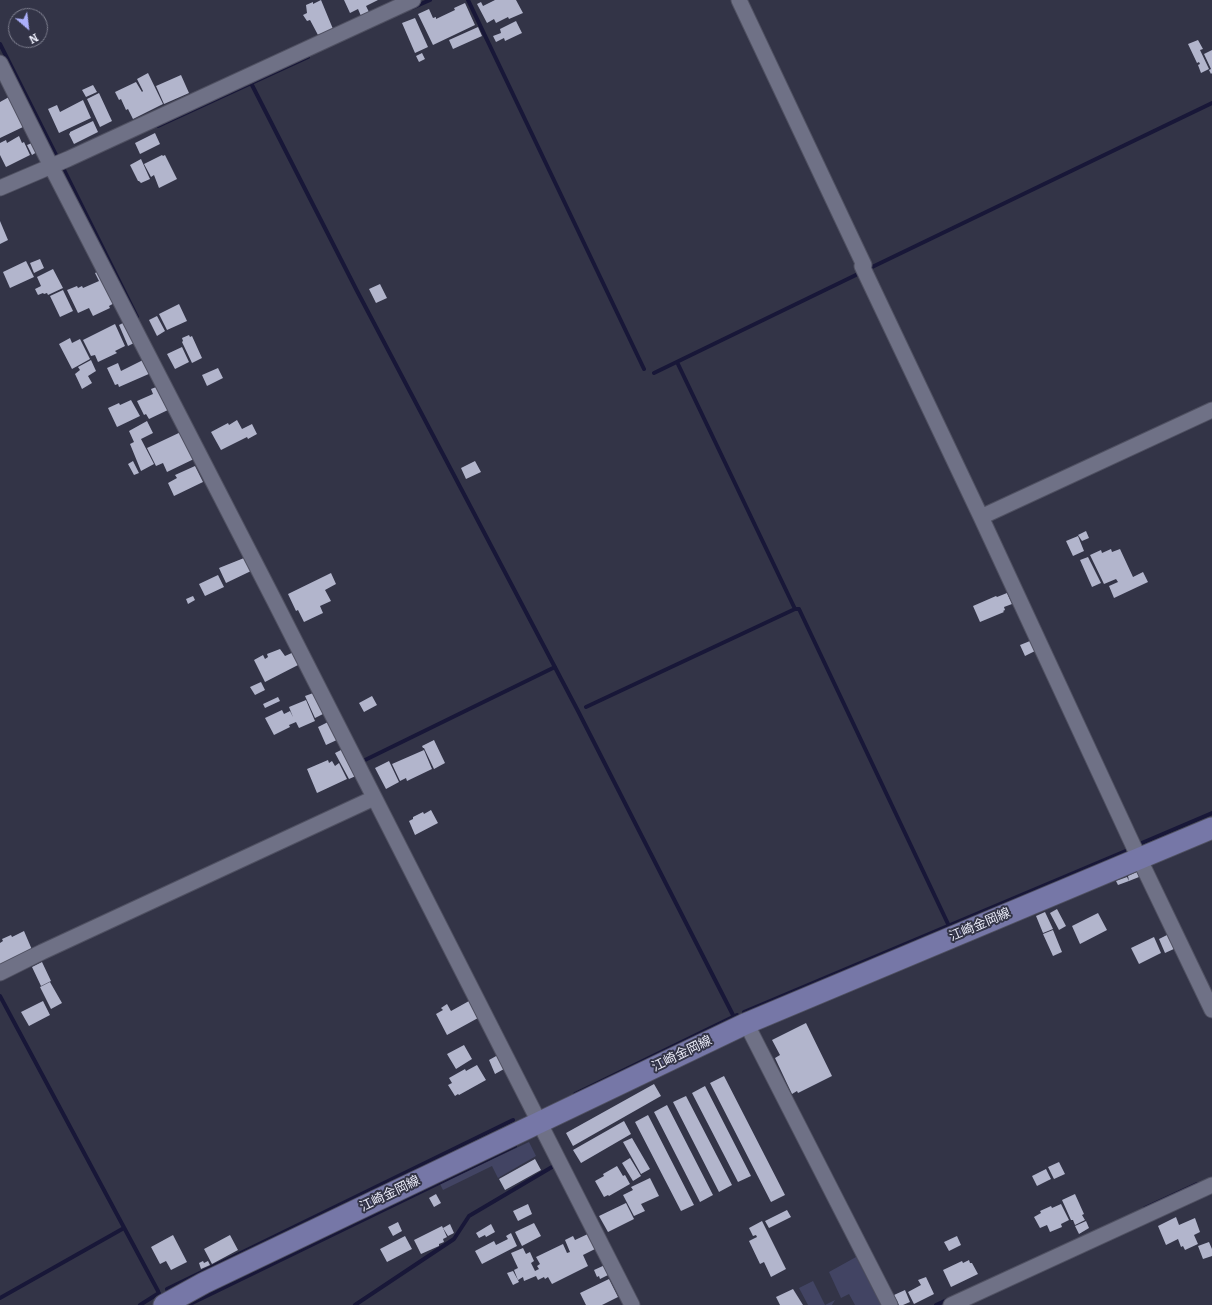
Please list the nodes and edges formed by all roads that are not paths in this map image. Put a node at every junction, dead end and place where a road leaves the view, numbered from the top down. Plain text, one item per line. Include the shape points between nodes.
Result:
1 (412, 0) edge
2 (739, 0) edge
3 (0, 63) edge
4 (51, 166) junction
5 (0, 188) edge
6 (1212, 410) edge
7 (981, 517) junction
8 (374, 798) junction
9 (1212, 828) edge
10 (1139, 858) junction
11 (0, 973) edge
12 (1212, 1010) edge
13 (746, 1023) junction
14 (540, 1122) junction
15 (1212, 1185) edge
16 (164, 1305) edge
17 (632, 1305) edge
18 (890, 1305) edge
19 (952, 1305) edge

1 - 4 street
2 - 7 street
3 - 4 street
4 - 5 street
4 - 8 street
6 - 7 street
7 - 10 street
8 - 11 street
8 - 14 street
9 - 10 main road, 江崎金岡線
10 - 12 street
10 - 13 main road, 江崎金岡線
13 - 14 main road, 江崎金岡線
13 - 18 street
14 - 16 main road, 江崎金岡線 via 204,1283
14 - 17 street
15 - 19 street

